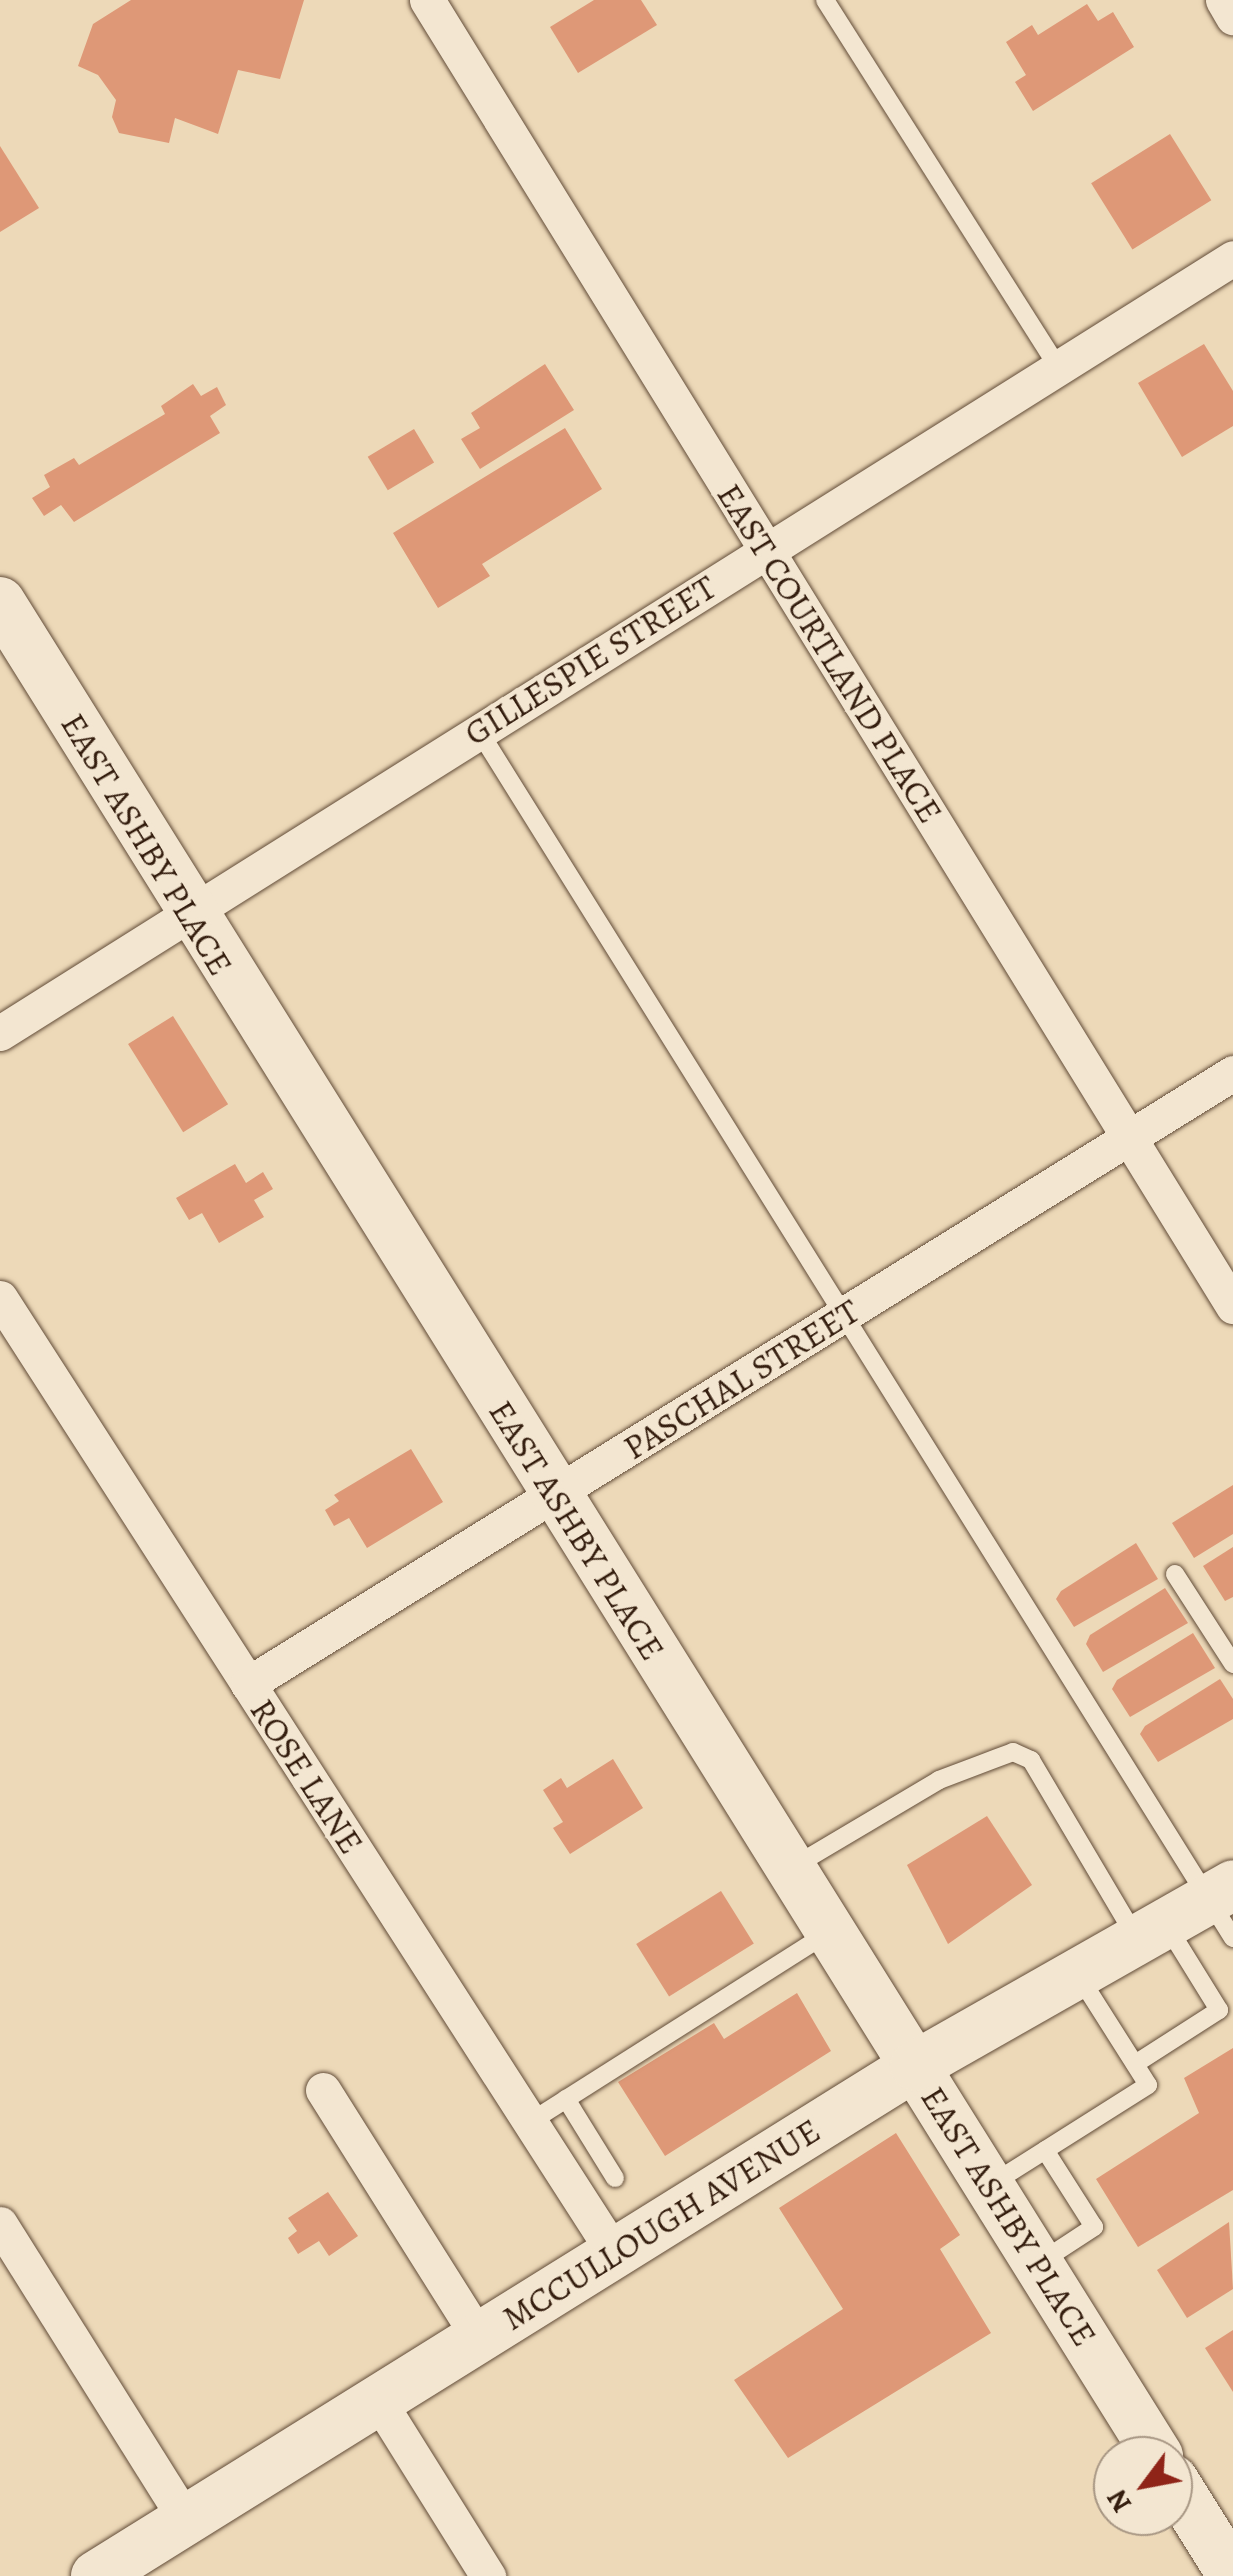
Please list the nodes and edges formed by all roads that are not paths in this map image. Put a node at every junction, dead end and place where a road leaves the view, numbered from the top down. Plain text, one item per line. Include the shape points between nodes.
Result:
1 (427, 0) edge
2 (824, 0) edge
3 (1233, 258) edge
4 (1058, 368) junction
5 (767, 549) junction
6 (0, 602) edge
7 (478, 730) junction
8 (188, 912) junction
9 (0, 1033) edge
10 (1233, 1073) edge
11 (1129, 1140) junction
12 (0, 1298) edge
13 (1233, 1306) edge
14 (842, 1317) junction
15 (554, 1494) junction
16 (1175, 1574) dead end
17 (1233, 1664) edge
18 (248, 1684) junction
19 (791, 1868) junction
20 (1225, 1908) edge
21 (830, 1932) junction
22 (1151, 1932) junction
23 (1077, 1973) junction
24 (1135, 2064) junction
25 (915, 2066) junction
26 (324, 2090) dead end
27 (566, 2099) junction
28 (530, 2122) junction
29 (1046, 2150) junction
30 (615, 2178) dead end
31 (990, 2185) junction
32 (0, 2224) edge
33 (615, 2254) junction
34 (1039, 2264) junction
35 (479, 2338) junction
36 (378, 2400) junction
37 (1146, 2436) edge
38 (1193, 2512) edge
39 (186, 2520) junction
40 (96, 2576) edge
41 (488, 2576) edge
42 (1233, 2576) edge

1 - 5 street, EAST COURTLAND PLACE
2 - 4 lane
3 - 4 street, GILLESPIE STREET
4 - 5 street, GILLESPIE STREET
5 - 7 street, GILLESPIE STREET
5 - 11 street, EAST COURTLAND PLACE
6 - 8 main road, EAST ASHBY PLACE
7 - 8 street, GILLESPIE STREET
7 - 14 lane
8 - 9 street, GILLESPIE STREET
8 - 15 main road, EAST ASHBY PLACE
10 - 11 street, PASCHAL STREET
11 - 13 street, EAST COURTLAND PLACE
11 - 14 street, PASCHAL STREET
12 - 18 street, ROSE LANE
14 - 15 street, PASCHAL STREET
14 - 20 lane
15 - 18 street, PASCHAL STREET
15 - 19 main road, EAST ASHBY PLACE
16 - 17 lane
18 - 28 street, ROSE LANE
19 - 21 main road, EAST ASHBY PLACE
19 - 22 lane via 939,1780 1013,1752 1031,1760
20 - 22 main road, MCCULLOUGH AVENUE
21 - 25 main road, EAST ASHBY PLACE
21 - 27 lane
22 - 23 main road, MCCULLOUGH AVENUE
22 - 24 lane via 1219,2010
23 - 24 lane
23 - 25 main road, MCCULLOUGH AVENUE
24 - 29 lane via 1148,2085
25 - 31 main road, EAST ASHBY PLACE
25 - 33 main road, MCCULLOUGH AVENUE
26 - 35 street
27 - 28 lane
27 - 30 lane
28 - 33 street, ROSE LANE
29 - 31 lane
29 - 34 lane via 1094,2227
31 - 34 main road, EAST ASHBY PLACE
32 - 39 street
33 - 35 main road, MCCULLOUGH AVENUE
34 - 37 main road, EAST ASHBY PLACE
35 - 36 main road, MCCULLOUGH AVENUE
36 - 39 main road, MCCULLOUGH AVENUE
36 - 41 street
38 - 42 main road
39 - 40 main road, MCCULLOUGH AVENUE

